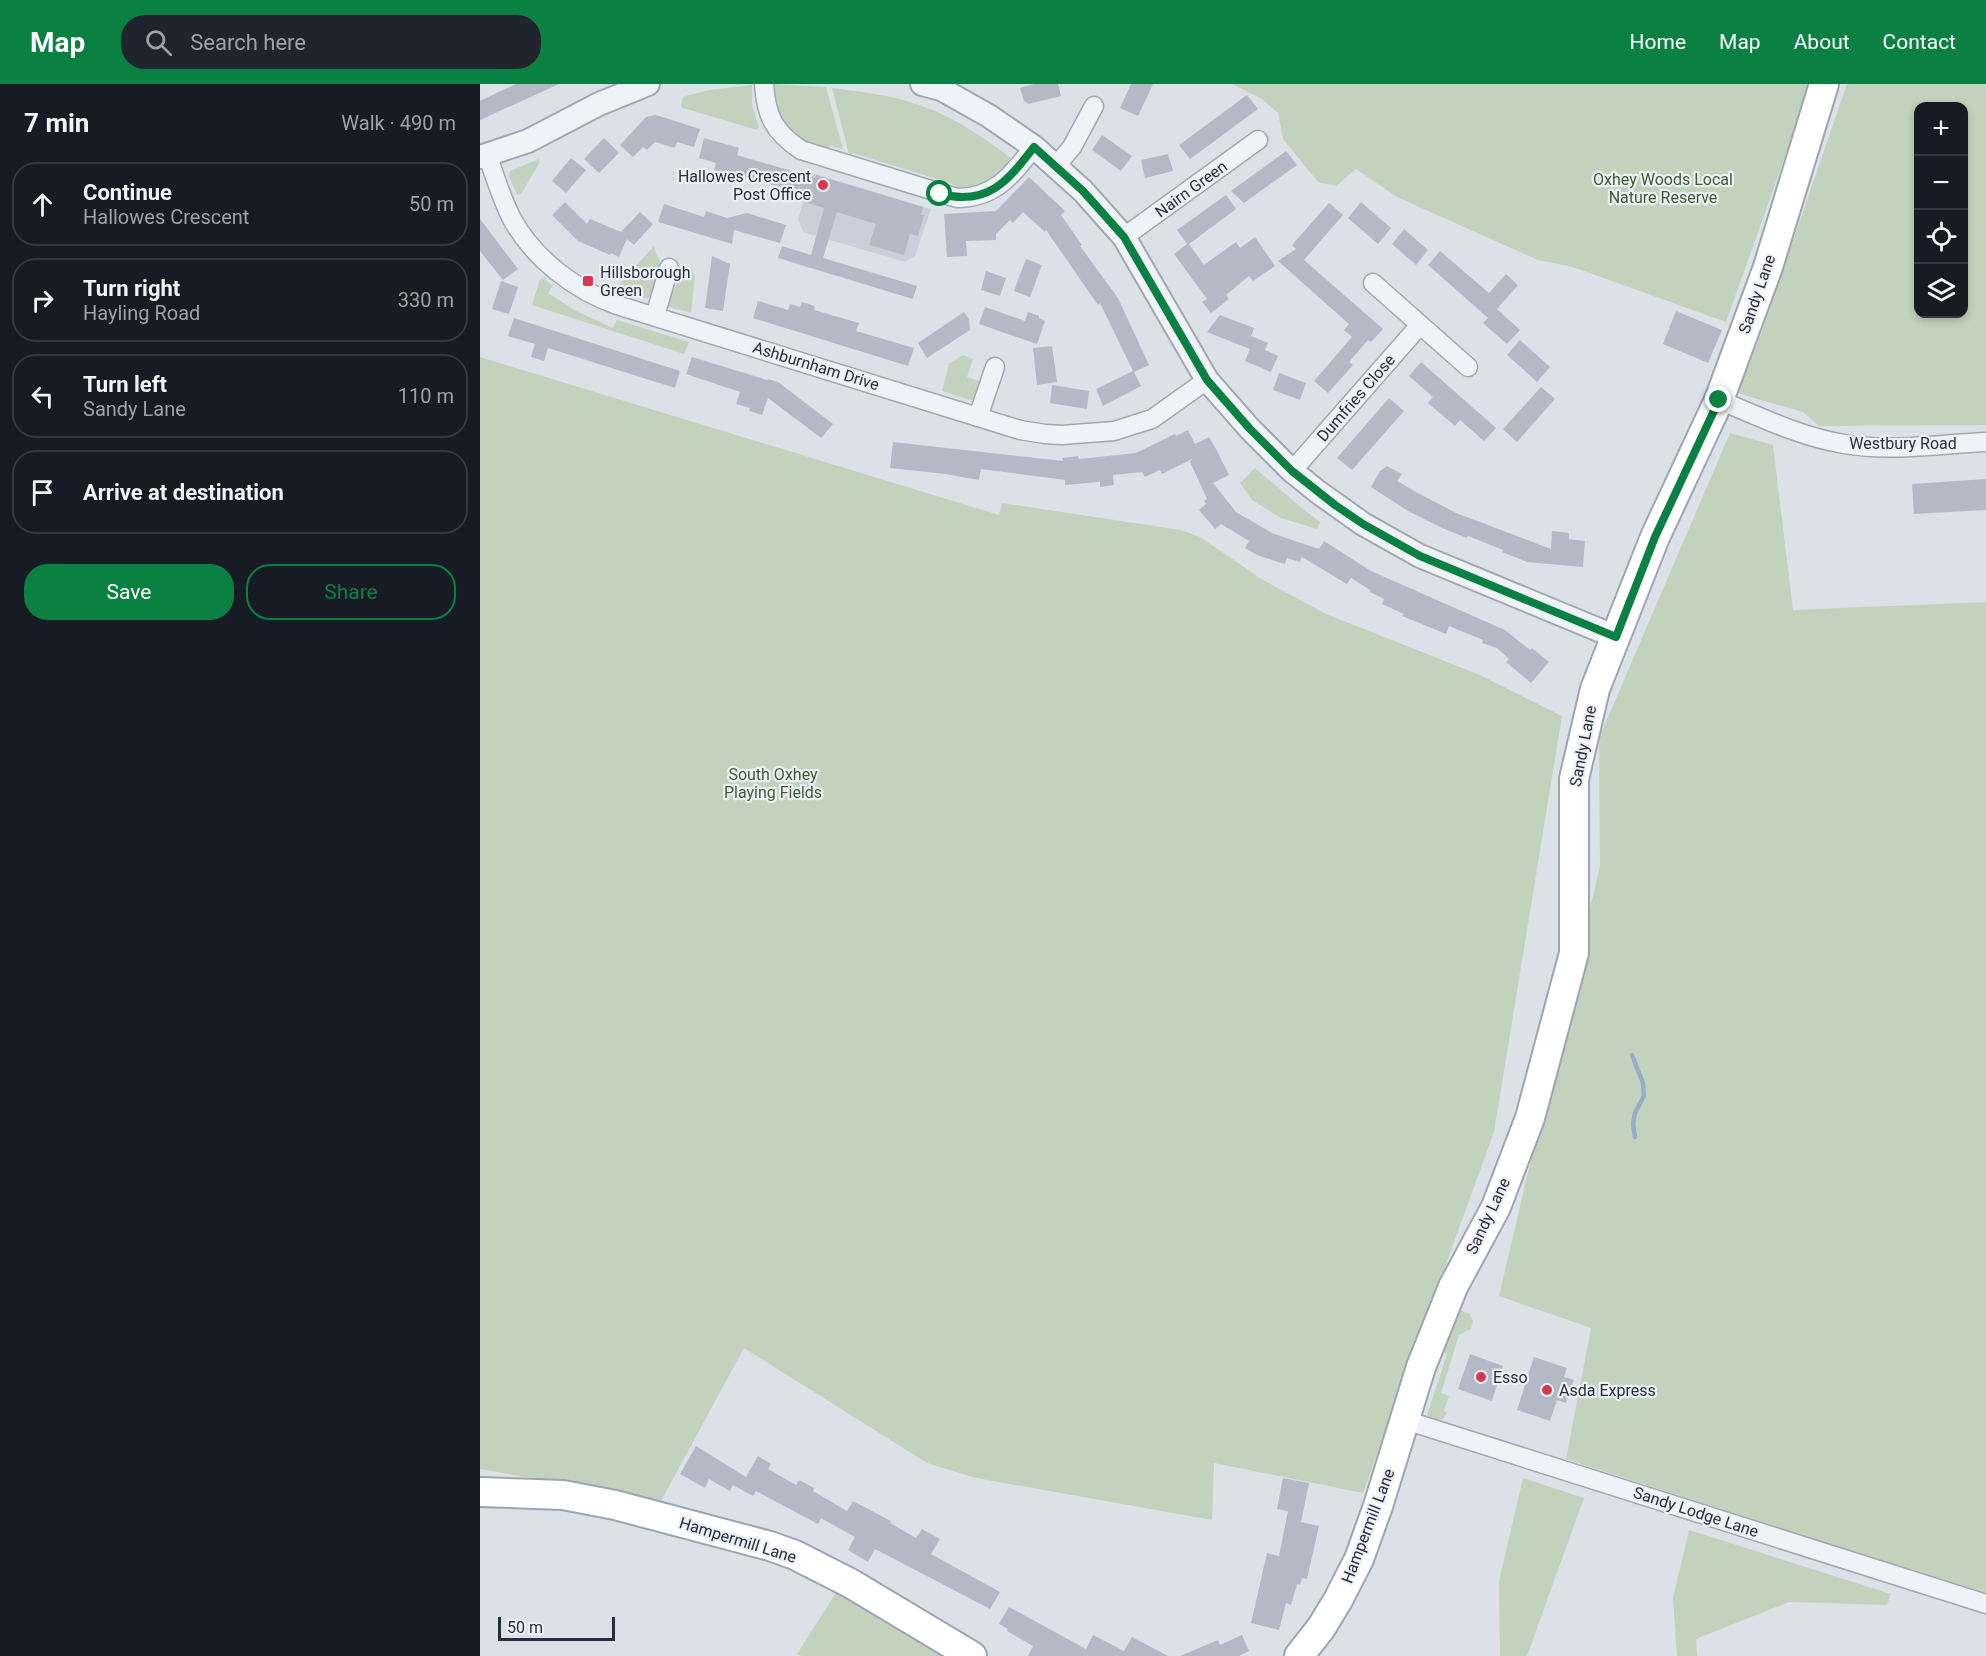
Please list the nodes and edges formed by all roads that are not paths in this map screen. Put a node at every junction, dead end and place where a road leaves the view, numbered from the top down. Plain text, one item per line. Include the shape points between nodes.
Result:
1 (648, 84) edge
2 (764, 84) edge
3 (922, 84) edge
4 (1824, 84) edge
5 (1094, 106) dead end
6 (1258, 140) dead end
7 (1034, 147) junction
8 (484, 155) edge
9 (1057, 165) junction
10 (1124, 237) junction
11 (669, 268) dead end
12 (1373, 283) dead end
13 (655, 316) junction
14 (1420, 325) junction
15 (994, 367) dead end
16 (1468, 367) dead end
17 (1207, 380) junction
18 (1719, 400) junction
19 (978, 417) junction
20 (1986, 442) edge
21 (1292, 471) junction
22 (1616, 637) junction
23 (1406, 1420) junction
24 (480, 1492) edge
25 (1986, 1605) edge
26 (972, 1656) edge
27 (1299, 1656) edge

1 - 8 street via 528,141
2 - 7 street via 772,124 801,150 957,198 990,191
3 - 7 street via 941,89 976,108
4 - 18 main road, Sandy Lane via 1768,267
5 - 9 street via 1072,147
6 - 10 street, Nairn Green
7 - 9 street
8 - 13 street, Ashburnham Drive via 518,230 540,255 567,279 603,300
9 - 10 street
10 - 17 street
11 - 13 street
12 - 14 street
13 - 19 street, Ashburnham Drive
14 - 16 street
14 - 21 street, Dumfries Close
15 - 19 street
17 - 19 street, Ashburnham Drive via 1152,419 1114,431 1045,434
17 - 21 street
18 - 20 street, Westbury Road via 1802,433 1846,445
18 - 22 main road, Sandy Lane via 1655,537
21 - 22 street via 1363,524 1420,556
22 - 23 main road, Sandy Lane via 1595,689 1574,779 1574,953 1530,1118 1496,1207 1449,1298 1421,1367
23 - 25 street, Sandy Lodge Lane
23 - 27 main road, Hampermill Lane via 1359,1559 1321,1628
24 - 26 main road, Hampermill Lane via 563,1495 770,1546 850,1583

